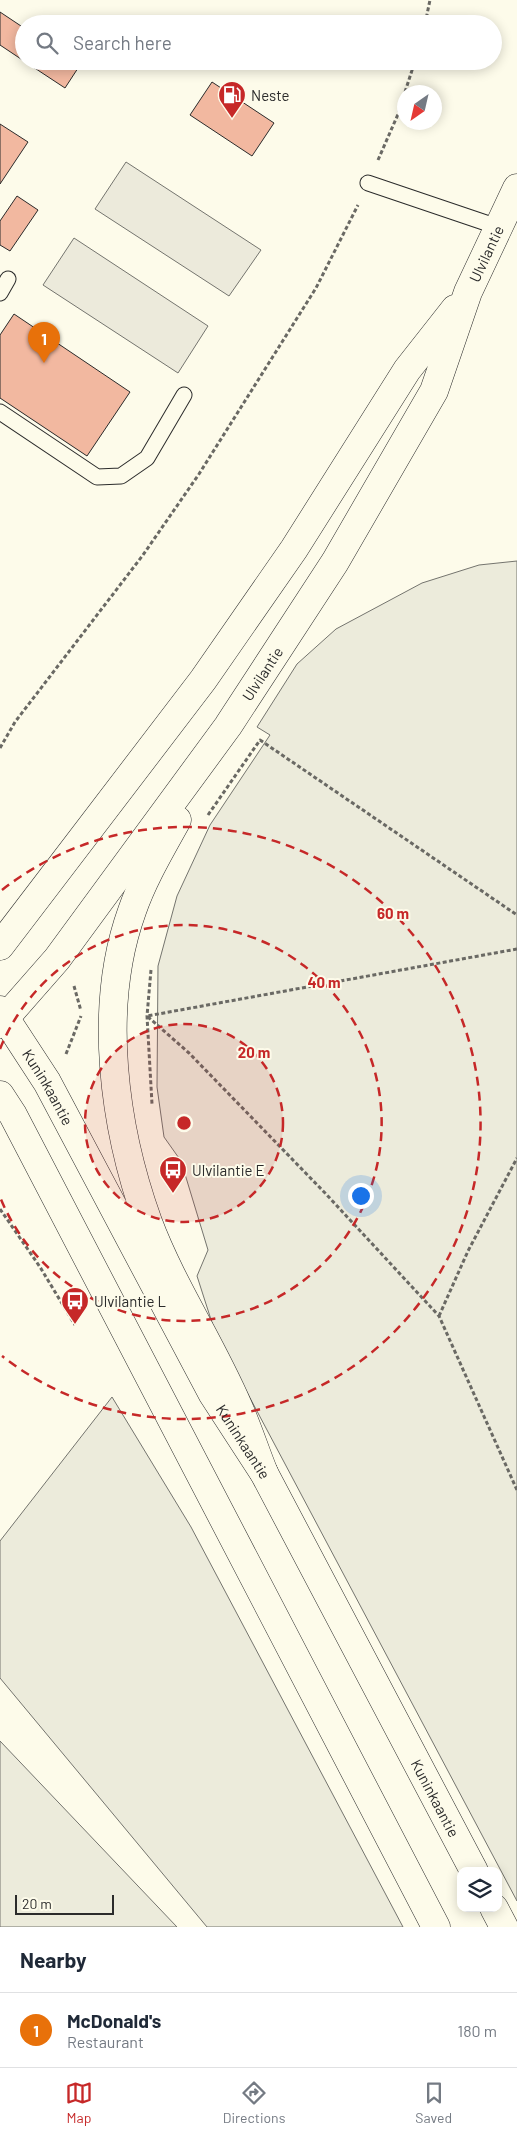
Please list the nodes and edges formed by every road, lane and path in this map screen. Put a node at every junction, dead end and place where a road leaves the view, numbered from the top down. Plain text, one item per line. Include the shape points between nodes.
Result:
1 (430, 0) edge
2 (427, 15) edge
3 (412, 70) edge
4 (408, 85) edge
5 (397, 117) edge
6 (368, 183) junction
7 (517, 188) edge
8 (498, 228) junction
9 (8, 279) dead end
10 (468, 292) junction
11 (0, 293) edge
12 (184, 395) dead end
13 (0, 412) edge
14 (228, 726) junction
15 (0, 748) edge
16 (204, 822) dead end
17 (517, 915) edge
18 (0, 946) edge
19 (517, 949) edge
20 (152, 962) dead end
21 (147, 1016) junction
22 (2, 1017) edge
23 (0, 1095) edge
24 (152, 1112) dead end
25 (517, 1158) edge
26 (0, 1209) edge
27 (439, 1316) junction
28 (75, 1325) dead end
29 (264, 1473) junction
30 (517, 1490) edge
31 (472, 1867) edge
32 (496, 1912) edge
33 (436, 1927) edge
34 (504, 1927) edge

1 - 2 path
3 - 4 path
5 - 6 path
6 - 8 lane
6 - 15 path via 316,288 199,474 143,555 15,722
7 - 8 main road, Ulvilantie
8 - 10 main road, Ulvilantie
9 - 11 lane
10 - 14 main road, Ulvilantie via 434,391 335,562
10 - 18 main road, Ulvilantie via 407,370 294,549 203,680
12 - 13 lane via 147,458 121,476 97,477
14 - 22 main road, Ulvilantie via 57,959
14 - 29 main road via 155,861 132,911 116,970 113,1015 115,1069 128,1162 149,1224 177,1287 238,1405
16 - 17 path via 260,740
19 - 21 path
20 - 21 path
21 - 24 path
21 - 27 path via 189,1053 299,1166
22 - 29 main road, Kuninkaantie via 47,1082 212,1393
23 - 33 main road
25 - 27 path via 468,1251
26 - 28 path
27 - 30 path
29 - 31 main road, Kuninkaantie
32 - 34 main road

